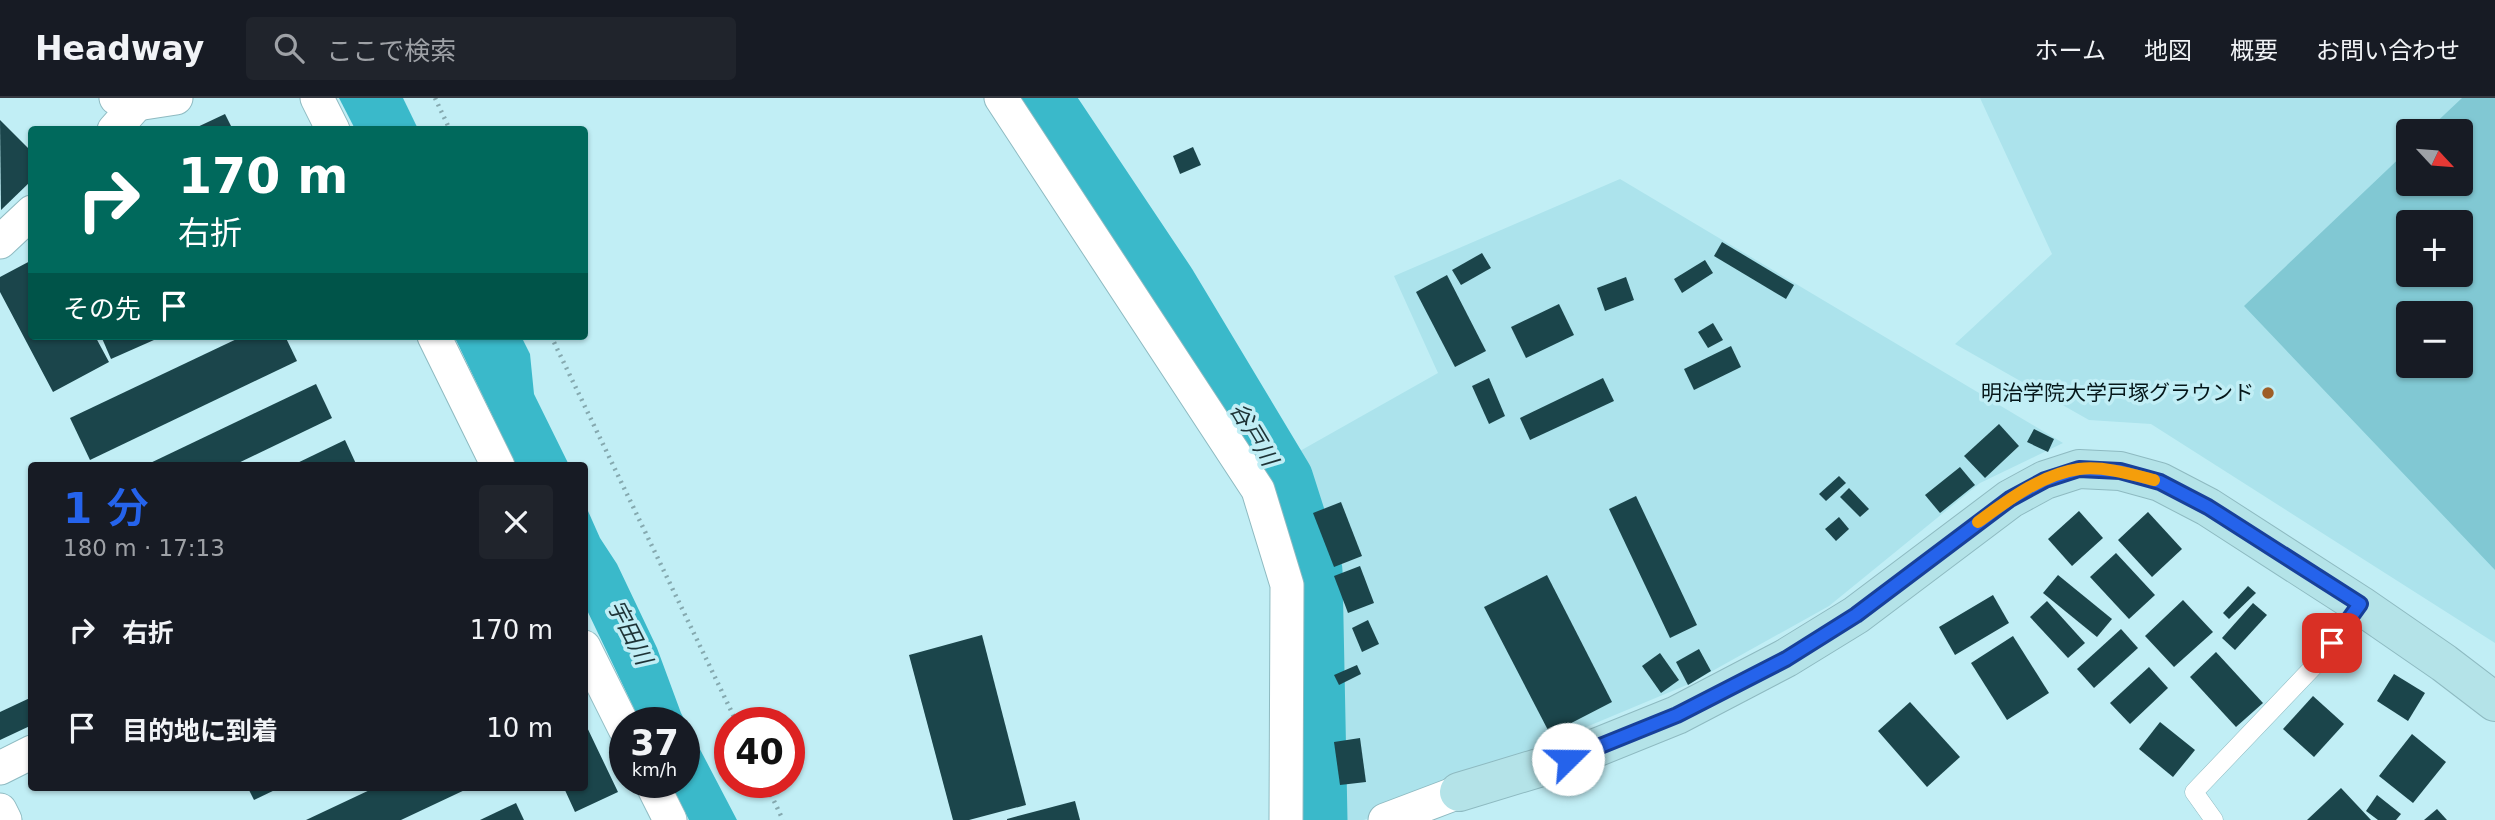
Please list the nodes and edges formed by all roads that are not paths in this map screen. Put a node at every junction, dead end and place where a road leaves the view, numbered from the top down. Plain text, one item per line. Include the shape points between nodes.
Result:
1 (176, 98) edge
2 (317, 98) edge
3 (1000, 98) edge
4 (127, 101) edge
5 (116, 126) edge
6 (331, 126) edge
7 (28, 216) edge
8 (0, 242) edge
9 (436, 340) edge
10 (496, 462) edge
11 (2360, 604) junction
12 (588, 655) edge
13 (2495, 702) edge
14 (614, 707) edge
15 (28, 754) edge
16 (0, 768) edge
17 (1459, 792) joint
18 (659, 798) edge
19 (0, 810) edge
20 (5, 820) edge
21 (670, 820) edge
22 (1286, 820) edge
23 (1385, 820) edge
24 (2214, 820) edge

1 - 4 street
2 - 6 street
3 - 22 street via 1258,491 1287,585
4 - 5 street
7 - 8 street
9 - 10 street
11 - 13 street
11 - 17 street via 2208,507 2160,482 2120,471 2079,469 2010,499 1856,615 1786,659 1677,715 1568,759
11 - 24 lane via 2318,662 2194,792
12 - 14 street
15 - 16 street
17 - 23 street
18 - 21 street
19 - 20 street

